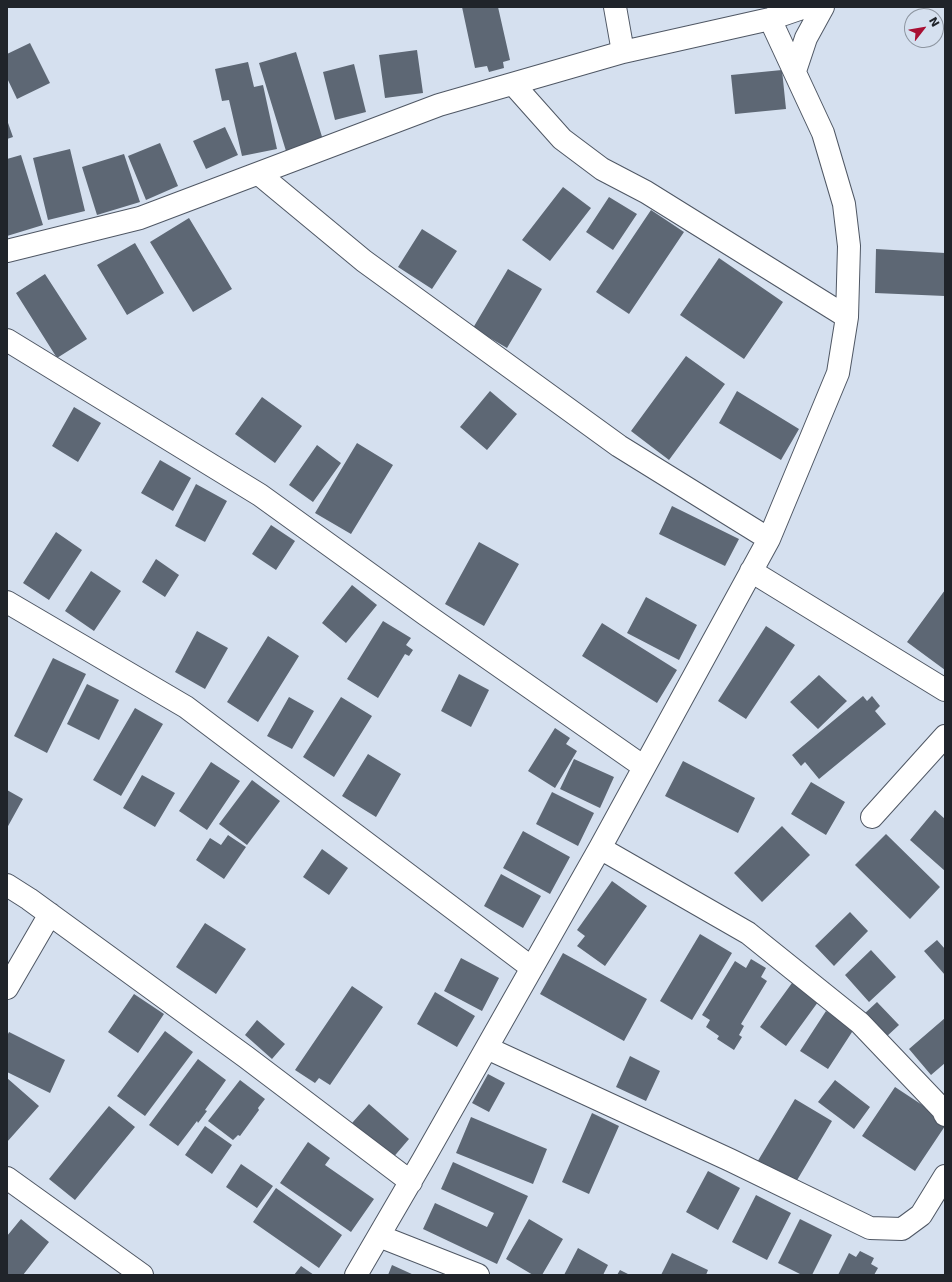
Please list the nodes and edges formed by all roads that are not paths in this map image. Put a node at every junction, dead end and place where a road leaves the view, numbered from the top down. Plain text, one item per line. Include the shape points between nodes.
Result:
1 (615, 7) edge
2 (806, 7) edge
3 (823, 7) edge
4 (770, 19) junction
5 (623, 52) junction
6 (795, 71) junction
7 (513, 84) junction
8 (259, 174) junction
9 (7, 251) edge
10 (847, 317) junction
11 (7, 340) edge
12 (769, 539) junction
13 (751, 571) junction
14 (7, 602) edge
15 (945, 690) edge
16 (945, 736) edge
17 (644, 767) junction
18 (872, 817) dead end
19 (600, 848) junction
20 (7, 885) edge
21 (50, 914) junction
22 (532, 968) junction
23 (7, 988) edge
24 (487, 1048) junction
25 (945, 1115) edge
26 (945, 1176) edge
27 (7, 1178) edge
28 (411, 1182) junction
29 (379, 1236) junction
30 (142, 1275) edge
31 (356, 1275) edge
32 (478, 1275) edge

1 - 5 street
2 - 4 street
3 - 6 street via 806,38
4 - 5 street
4 - 6 street
5 - 7 street
6 - 10 street via 823,132 844,204 848,246
7 - 8 street via 439,105
7 - 10 street via 562,139 602,169 646,192
8 - 9 street via 140,218
8 - 12 street via 364,261 619,446
10 - 12 street via 838,373
11 - 17 street via 260,495
12 - 13 street
13 - 15 street
13 - 17 street
14 - 22 street via 186,707
16 - 18 street
17 - 19 street
19 - 22 street
19 - 25 street via 748,934 860,1023
20 - 21 street
21 - 23 street
21 - 28 street via 246,1057
22 - 24 street
24 - 26 street via 870,1228 902,1229 921,1216
24 - 28 street
27 - 30 street
28 - 29 street
29 - 31 street
29 - 32 street

